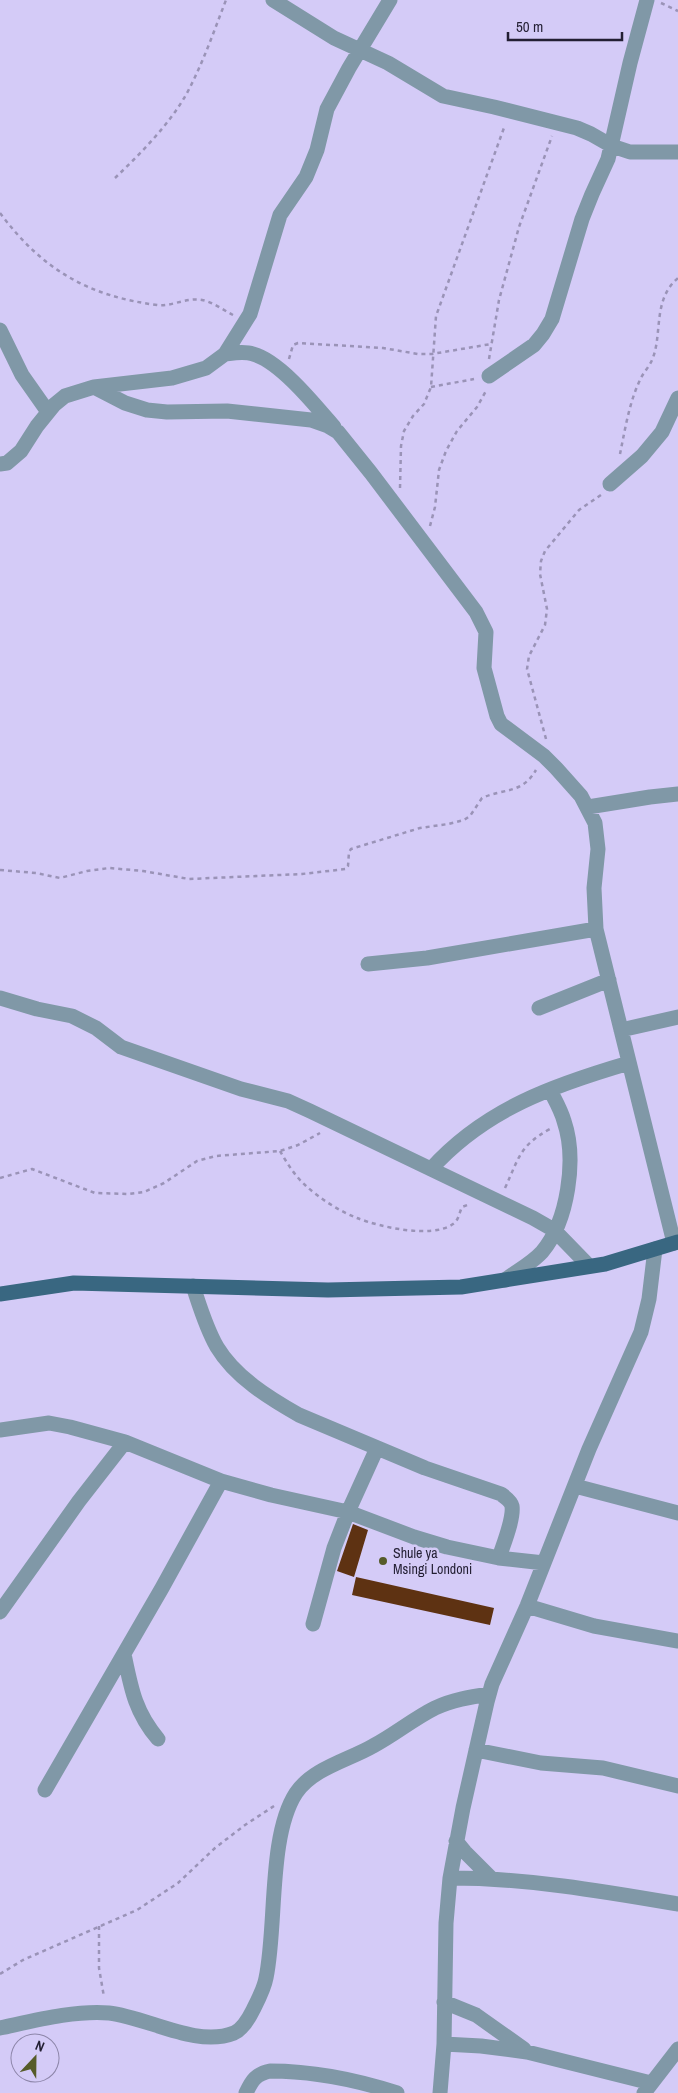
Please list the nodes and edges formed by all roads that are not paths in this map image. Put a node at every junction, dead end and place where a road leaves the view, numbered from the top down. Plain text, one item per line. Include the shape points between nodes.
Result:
1 (273, 0) edge
2 (390, 0) edge
3 (647, 0) edge
4 (360, 49) junction
5 (612, 146) junction
6 (678, 152) edge
7 (0, 330) edge
8 (226, 354) junction
9 (489, 376) road end
10 (94, 387) junction
11 (678, 398) edge
12 (48, 412) junction
13 (338, 432) junction
14 (0, 464) edge
15 (610, 484) road end
16 (678, 794) edge
17 (588, 808) junction
18 (596, 929) junction
19 (368, 964) dead end
20 (609, 980) junction
21 (0, 998) edge
22 (540, 1008) dead end
23 (678, 1017) edge
24 (621, 1030) junction
25 (629, 1063) junction
26 (550, 1090) junction
27 (431, 1169) junction
28 (554, 1230) junction
29 (676, 1242) edge
30 (655, 1249) junction
31 (590, 1266) junction
32 (505, 1280) junction
33 (193, 1286) junction
34 (0, 1294) edge
35 (0, 1430) edge
36 (125, 1442) junction
37 (377, 1448) junction
38 (221, 1480) junction
39 (575, 1486) junction
40 (348, 1512) junction
41 (678, 1513) edge
42 (499, 1558) junction
43 (544, 1563) junction
44 (527, 1606) junction
45 (0, 1612) edge
46 (313, 1624) dead end
47 (678, 1641) edge
48 (124, 1654) junction
49 (489, 1694) junction
50 (158, 1739) dead end
51 (476, 1750) junction
52 (678, 1786) edge
53 (45, 1790) dead end
54 (456, 1841) junction
55 (450, 1878) junction
56 (491, 1878) junction
57 (678, 1904) edge
58 (444, 2002) junction
59 (0, 2028) edge
60 (444, 2044) junction
61 (678, 2049) edge
62 (527, 2052) junction
63 (648, 2088) edge
64 (246, 2093) edge
65 (397, 2093) edge
66 (440, 2093) edge

1 - 4 street via 334,38
2 - 4 street
3 - 5 street
4 - 5 street via 442,96 586,131
4 - 8 street via 327,109 317,150 306,177 280,215 250,314
5 - 6 street via 639,153
5 - 9 street via 582,219 552,319 534,345
7 - 12 street via 22,375
8 - 10 street via 206,368 172,378
8 - 13 street via 252,353 259,356 312,400
10 - 12 street via 65,396
10 - 13 street via 147,410 215,410 302,419 321,423
11 - 15 street via 662,432 642,456
12 - 14 street via 21,451 7,463
13 - 17 street via 482,620 487,636 484,668 501,724 546,749
16 - 17 street
17 - 18 street via 598,842 594,888
18 - 19 street via 427,958
18 - 20 street
20 - 22 street
20 - 24 street
21 - 27 street via 37,1010 72,1016 96,1028 120,1047 241,1089 288,1101
23 - 24 street
24 - 25 street
25 - 26 street via 577,1078
25 - 29 street
26 - 27 street via 512,1105 473,1129
26 - 28 street via 565,1122 570,1166 563,1211
27 - 28 street
28 - 31 street
28 - 32 street via 536,1258
29 - 30 main road
30 - 31 main road
30 - 39 street via 641,1332
31 - 32 main road
32 - 33 main road via 461,1286 328,1290
33 - 34 main road via 74,1283
33 - 37 street via 218,1348 247,1381 299,1415
35 - 36 street via 49,1423
36 - 38 street
36 - 45 street
37 - 40 street
37 - 42 street via 501,1494 510,1501 511,1516
38 - 40 street
38 - 48 street
39 - 41 street
39 - 43 street
40 - 42 street via 414,1537
40 - 46 street via 334,1548
42 - 43 street
43 - 44 street
44 - 47 street via 594,1626
44 - 49 street
48 - 50 street via 142,1718
48 - 53 street
49 - 51 street
49 - 59 street via 456,1700 434,1709 372,1747 312,1777 297,1792 288,1810 278,1859 266,1980 248,2020 235,2032 194,2036 108,2013 58,2017
51 - 52 street via 541,1763 603,1768
51 - 54 street
54 - 55 street
54 - 56 street
55 - 56 street
55 - 58 street
56 - 57 street via 585,1888
58 - 60 street
58 - 62 street via 476,2015
60 - 62 street
60 - 66 street
61 - 63 street
62 - 63 street
64 - 65 street via 252,2080 260,2073 270,2071 346,2079

